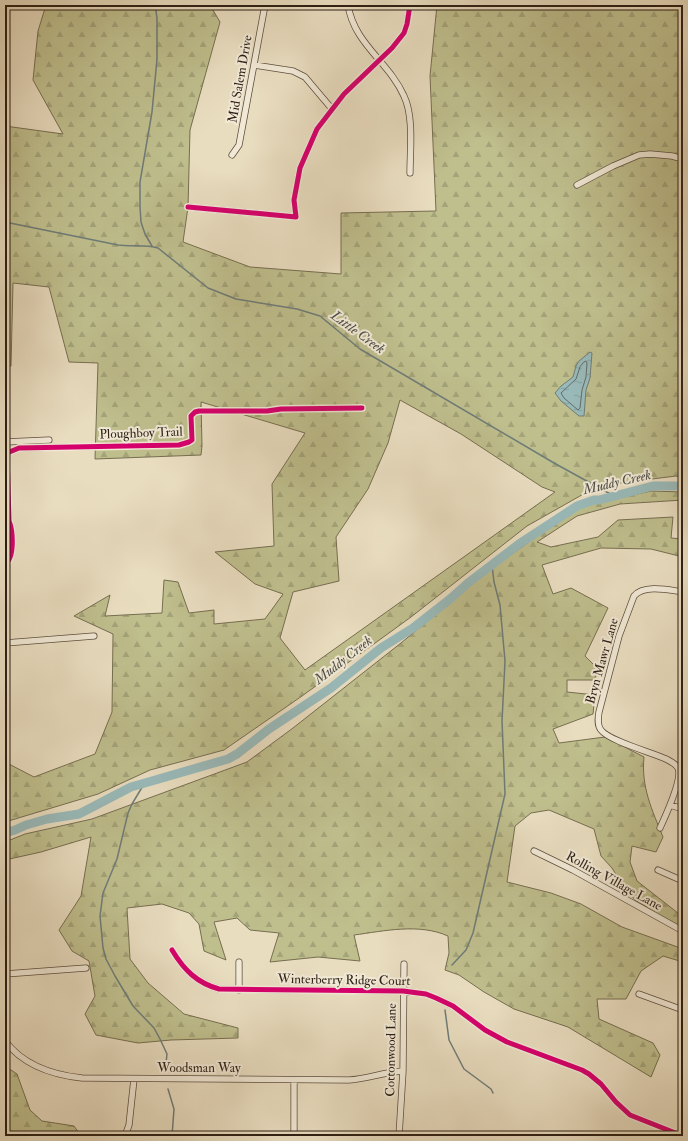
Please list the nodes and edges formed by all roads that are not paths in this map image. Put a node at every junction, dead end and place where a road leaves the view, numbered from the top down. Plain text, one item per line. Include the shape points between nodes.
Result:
1 (265, 5) edge
2 (348, 5) edge
3 (410, 5) edge
4 (379, 61) junction
5 (254, 65) junction
6 (332, 109) junction
7 (232, 154) dead end
8 (683, 159) edge
9 (410, 173) dead end
10 (577, 185) dead end
11 (188, 207) dead end
12 (362, 408) dead end
13 (49, 440) dead end
14 (5, 442) edge
15 (5, 564) edge
16 (683, 592) edge
17 (94, 636) dead end
18 (5, 643) edge
19 (670, 805) junction
20 (683, 809) edge
21 (660, 828) dead end
22 (534, 851) dead end
23 (658, 870) dead end
24 (683, 881) edge
25 (683, 932) edge
26 (172, 950) dead end
27 (239, 962) dead end
28 (404, 964) dead end
29 (86, 968) dead end
30 (5, 974) edge
31 (239, 990) junction
32 (403, 991) junction
33 (639, 994) dead end
34 (683, 1010) edge
35 (5, 1041) edge
36 (403, 1071) junction
37 (134, 1079) junction
38 (294, 1080) junction
39 (125, 1136) edge
40 (294, 1136) edge
41 (399, 1136) edge
42 (683, 1136) edge

1 - 5 street, Mid Salem Drive
2 - 4 street via 357,33
3 - 4 street via 404,33
4 - 6 street
4 - 9 street via 405,97 408,110
5 - 6 street via 293,71 305,77
5 - 7 street, Mid Salem Drive via 239,145
6 - 11 street via 317,129 300,168 294,200 296,217
8 - 10 street via 639,155
12 - 15 street, Ploughboy Trail via 281,409 267,412 199,411 191,416 192,440 180,445 50,446 14,449 7,453 12,547 9,561
13 - 14 street
16 - 19 street, Bryn Mawr Lane via 650,589 639,591 634,596 608,672 598,719 600,730 608,736 676,765 679,773
17 - 18 street
19 - 20 street
19 - 21 street, Bryn Mawr Lane
22 - 25 street, Rolling Village Lane
23 - 24 street
26 - 31 street, Winterberry Ridge Court via 188,972 203,983 219,990
27 - 31 street
28 - 32 street, Cottonwood Lane
29 - 30 street
31 - 32 street, Winterberry Ridge Court
32 - 36 street, Cottonwood Lane
32 - 42 street, Winterberry Ridge Court via 436,998 453,1006 500,1039 589,1074 630,1115
33 - 34 street
35 - 37 street, Woodsman Way via 23,1059 55,1073 82,1078
36 - 38 street, Woodsman Way via 358,1079
36 - 41 street, Cottonwood Lane
37 - 38 street, Woodsman Way
37 - 39 street via 129,1125
38 - 40 street

